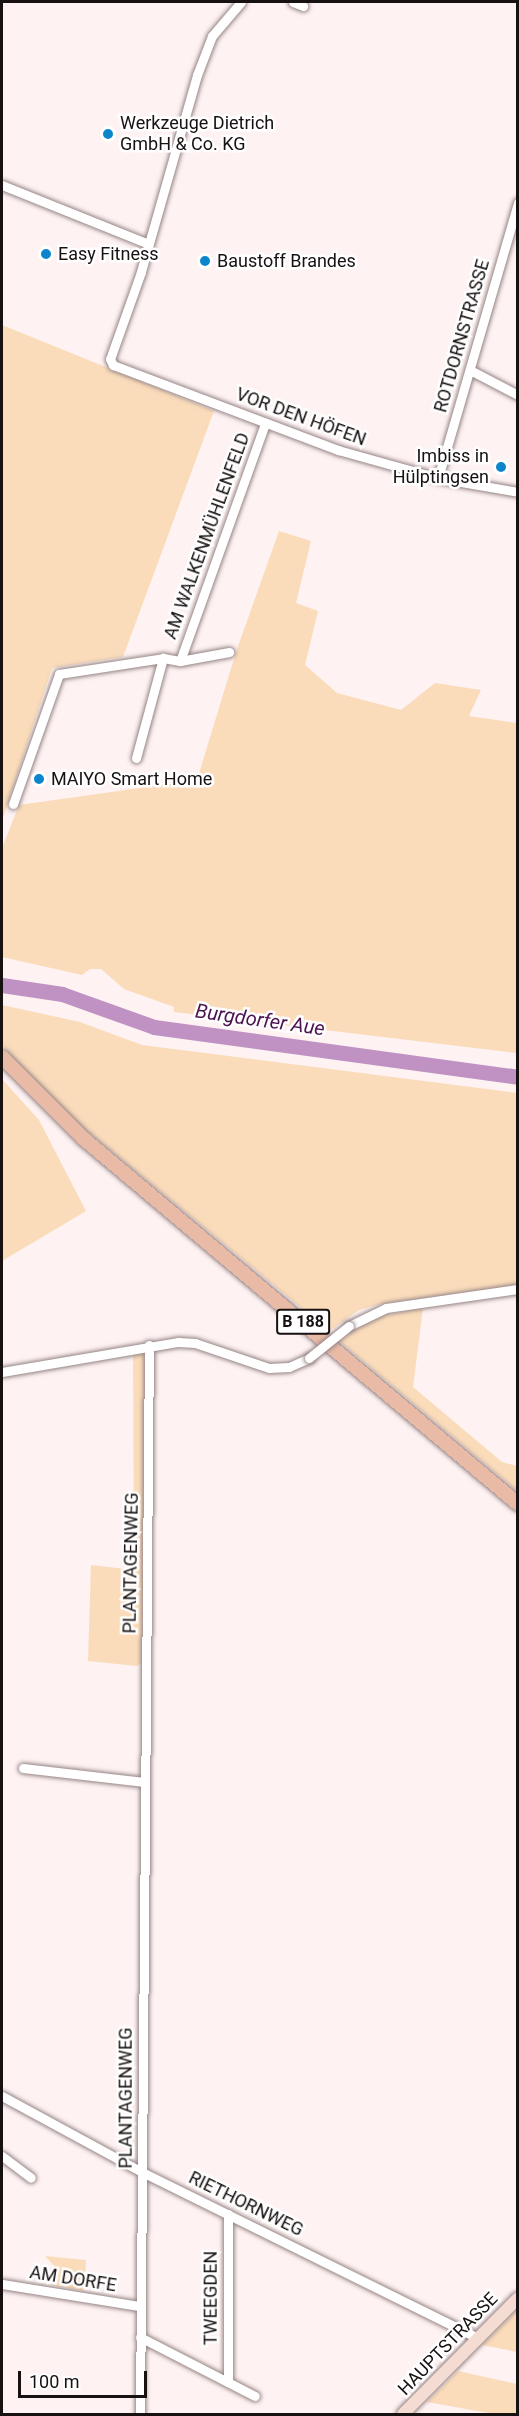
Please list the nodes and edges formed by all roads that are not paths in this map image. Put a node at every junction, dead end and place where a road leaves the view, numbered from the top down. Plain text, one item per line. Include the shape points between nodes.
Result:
1 (241, 2) edge
2 (293, 2) edge
3 (303, 6) dead end
4 (2, 185) edge
5 (518, 202) edge
6 (149, 244) junction
7 (470, 370) junction
8 (518, 395) edge
9 (265, 423) junction
10 (438, 478) junction
11 (518, 492) edge
12 (229, 652) dead end
13 (163, 658) junction
14 (180, 661) junction
15 (136, 758) dead end
16 (13, 804) dead end
17 (2, 1057) edge
18 (518, 1289) edge
19 (148, 1345) junction
20 (2, 1372) edge
21 (518, 1504) edge
22 (23, 1768) dead end
23 (144, 1782) junction
24 (2, 2096) edge
25 (2, 2156) edge
26 (142, 2172) junction
27 (31, 2178) dead end
28 (228, 2214) junction
29 (2, 2284) edge
30 (518, 2298) edge
31 (139, 2306) junction
32 (140, 2337) junction
33 (478, 2338) junction
34 (228, 2382) junction
35 (255, 2396) dead end
36 (140, 2415) edge
37 (403, 2415) edge

1 - 6 street via 212,36
2 - 3 street
4 - 6 street
5 - 7 street, ROTDORNSTRASSE
6 - 9 street, VOR DEN HÖFEN via 110,359 113,364
7 - 8 street
7 - 10 street, ROTDORNSTRASSE
9 - 10 street, VOR DEN HÖFEN via 348,453
9 - 14 street, AM WALKENMÜHLENFELD
10 - 11 street, VOR DEN HÖFEN
12 - 14 street, AM WALKENMÜHLENFELD
13 - 14 street, AM WALKENMÜHLENFELD
13 - 15 street
13 - 16 street, AM WALKENMÜHLENFELD via 59,674
17 - 21 main road, B 188 via 84,1139
18 - 19 street, bridge via 386,1308 349,1326 309,1358 289,1367 269,1368 195,1343
19 - 20 street
19 - 23 street, PLANTAGENWEG
22 - 23 street
23 - 26 street, PLANTAGENWEG
24 - 26 street, RIETHORNWEG
25 - 27 street
26 - 28 street, RIETHORNWEG
26 - 31 street, PLANTAGENWEG
28 - 33 street, RIETHORNWEG
28 - 34 street, TWEEGDEN
29 - 31 street, AM DORFE
30 - 33 main road, HAUPTSTRASSE
31 - 32 street, PLANTAGENWEG
32 - 34 street, TWEEGDEN
32 - 36 street, PLANTAGENWEG
33 - 37 main road, HAUPTSTRASSE
34 - 35 street, TWEEGDEN

